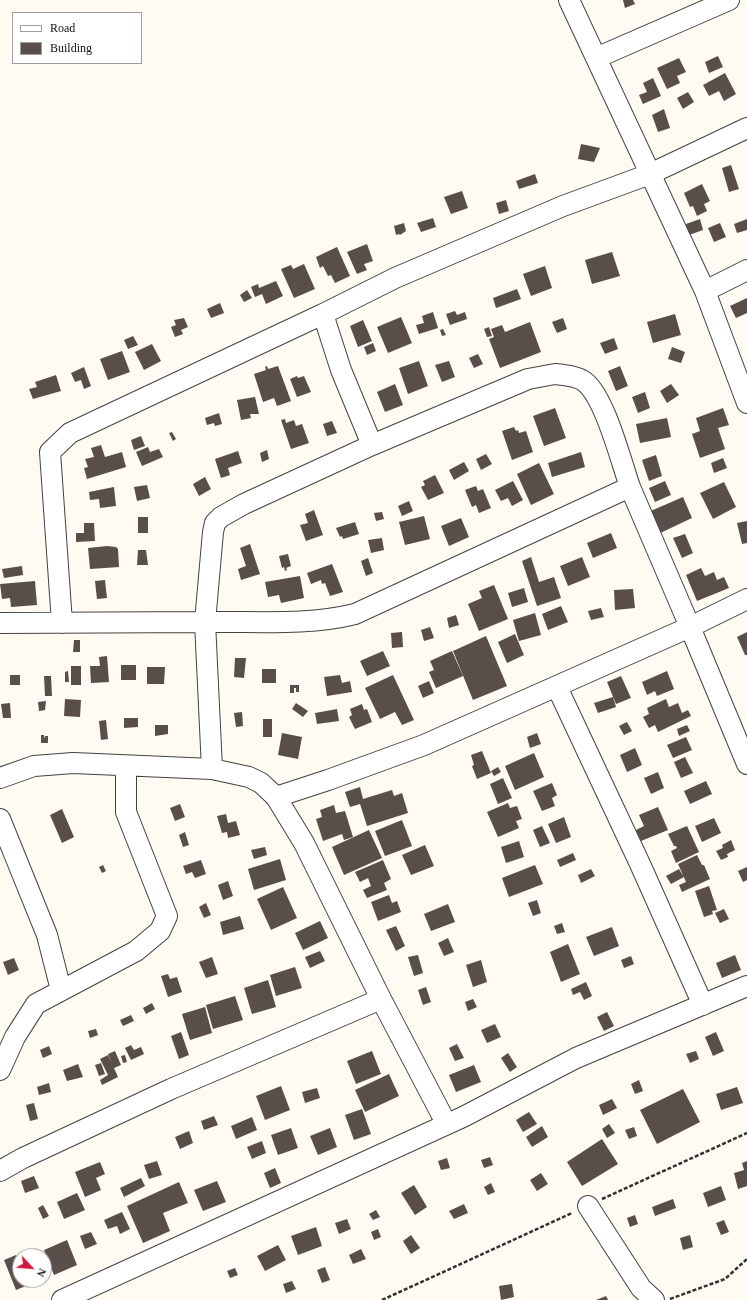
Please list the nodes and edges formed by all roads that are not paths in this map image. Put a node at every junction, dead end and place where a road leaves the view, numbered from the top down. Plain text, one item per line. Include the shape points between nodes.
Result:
1 (569, 0) edge
2 (729, 0) edge
3 (596, 58) junction
4 (747, 128) edge
5 (650, 174) junction
6 (747, 270) edge
7 (705, 291) junction
8 (324, 314) junction
9 (747, 403) edge
10 (372, 446) junction
11 (630, 487) junction
12 (747, 598) edge
13 (205, 622) junction
14 (0, 623) edge
15 (62, 623) junction
16 (690, 626) junction
17 (557, 687) junction
18 (747, 764) edge
19 (126, 766) junction
20 (212, 768) junction
21 (0, 778) edge
22 (276, 797) junction
23 (0, 819) edge
24 (747, 986) edge
25 (61, 990) junction
26 (381, 999) junction
27 (703, 1005) junction
28 (0, 1070) edge
29 (446, 1123) junction
30 (0, 1171) edge
31 (588, 1206) road end
32 (124, 1281) dead end
33 (62, 1300) edge
34 (75, 1300) edge
35 (654, 1300) edge

1 - 3 street
2 - 3 street
3 - 5 street
4 - 5 street
5 - 7 street
5 - 8 street via 562,206 395,278
6 - 7 street
7 - 9 street
8 - 10 street via 341,370
8 - 15 street via 70,433 50,452
10 - 11 street via 528,379 556,374 584,381 593,390
10 - 13 street via 221,516 215,523 213,532
11 - 13 street via 355,614 314,620
11 - 16 street
12 - 16 street
13 - 15 street
13 - 20 street
14 - 15 street
16 - 17 street
16 - 18 street
17 - 22 street via 424,745
17 - 27 street
19 - 20 street
19 - 21 street via 73,763 34,766
19 - 25 street via 126,812 167,916 160,931 136,951
20 - 22 street via 249,777 261,783
22 - 26 street via 304,843
23 - 25 street via 47,934
24 - 27 street
25 - 28 street via 36,1004 14,1037
26 - 29 street
26 - 30 street via 164,1093
27 - 29 street via 576,1058
29 - 33 street
31 - 35 street via 641,1288
32 - 34 street

